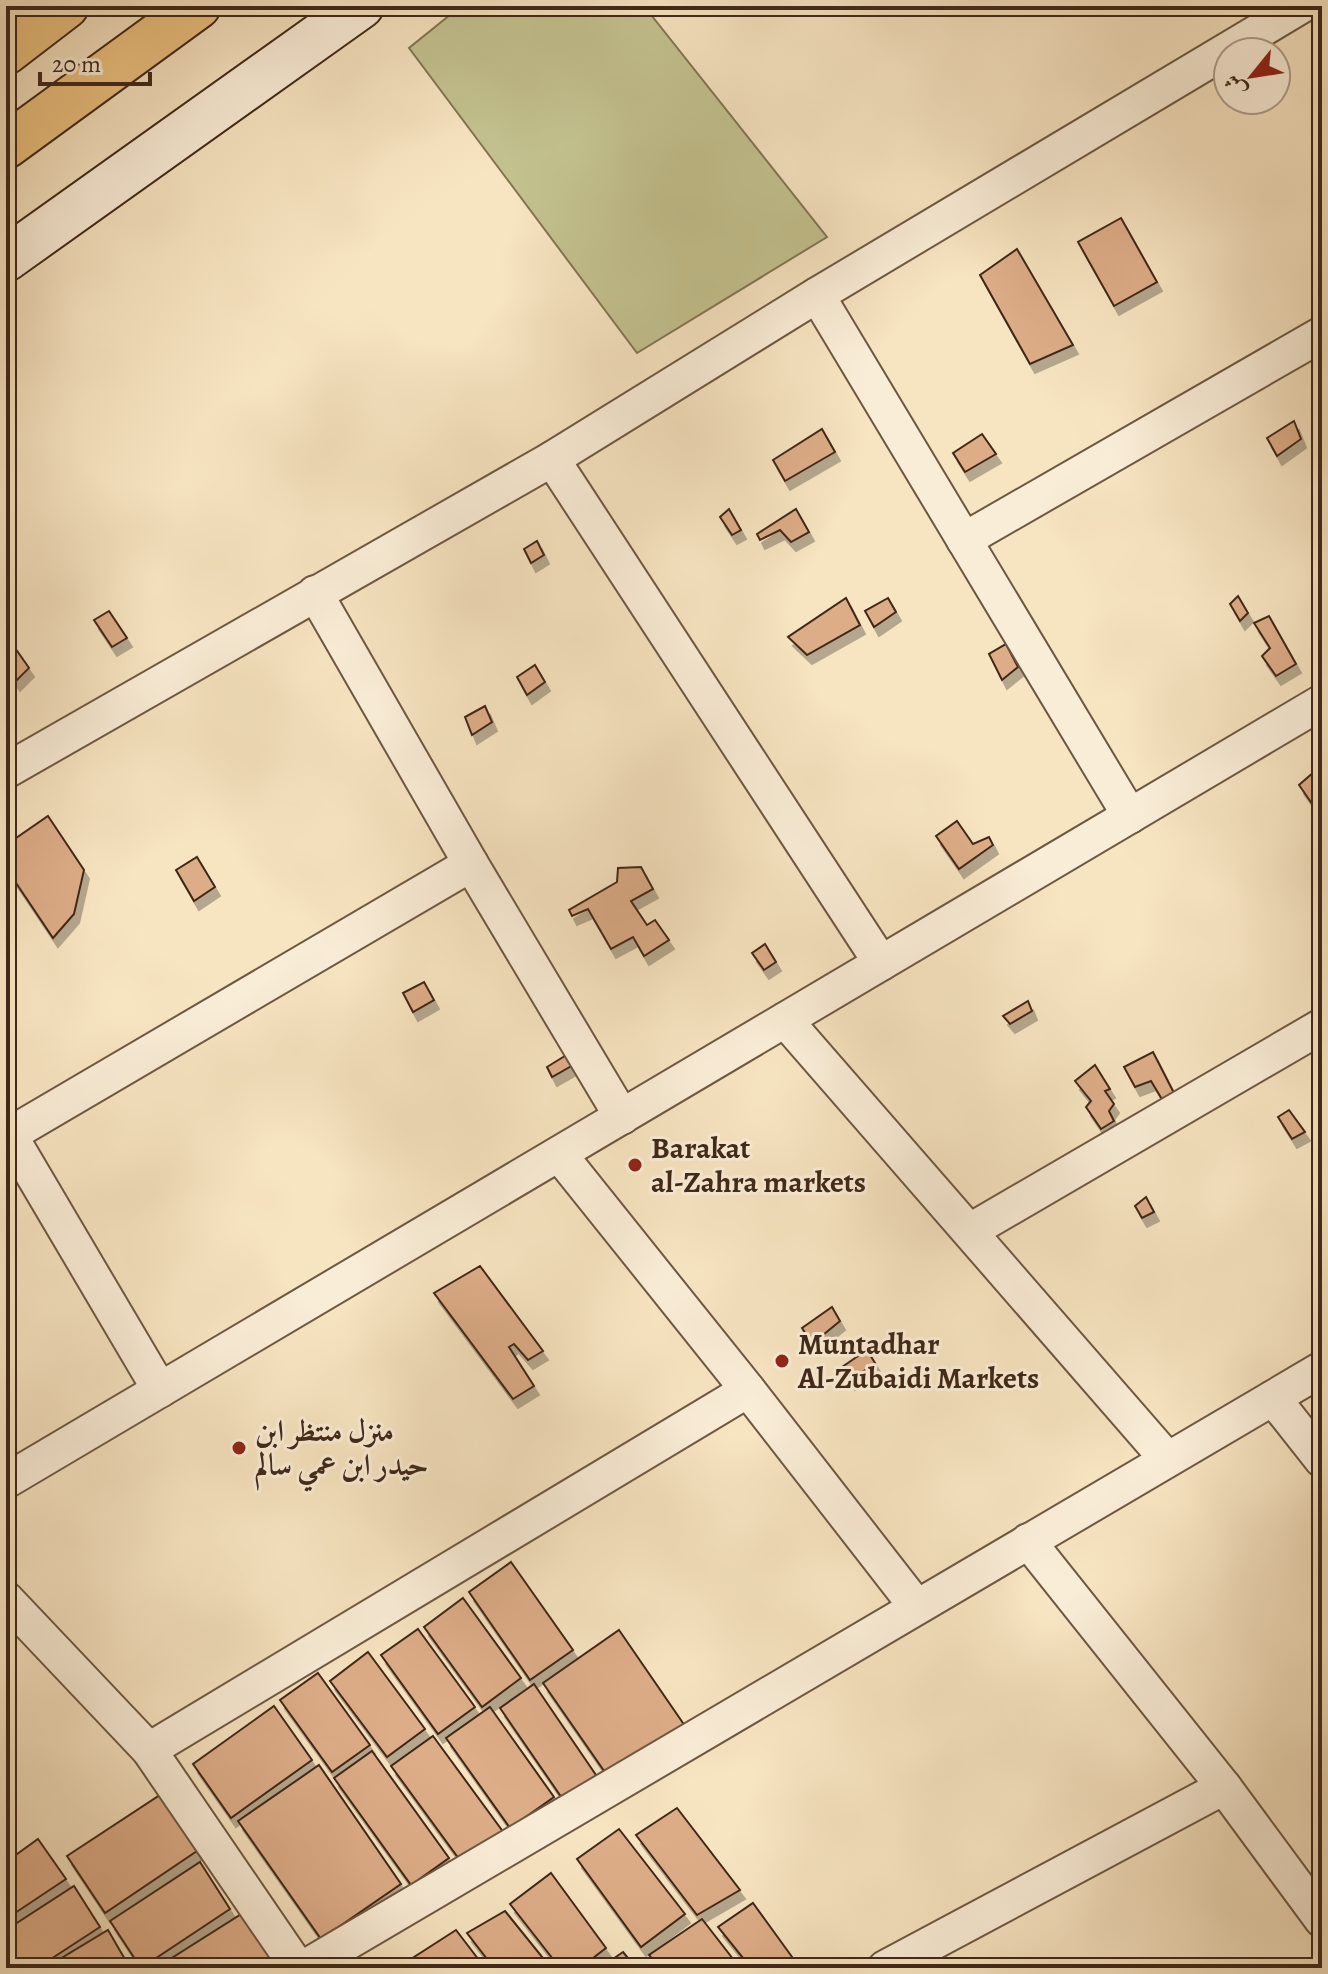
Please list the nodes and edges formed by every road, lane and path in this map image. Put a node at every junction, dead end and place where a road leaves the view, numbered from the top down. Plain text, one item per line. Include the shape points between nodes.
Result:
1 (66, 6) edge
2 (198, 6) edge
3 (361, 6) edge
4 (1301, 6) edge
5 (6, 52) edge
6 (6, 146) edge
7 (6, 259) edge
8 (817, 295) junction
9 (1322, 334) edge
10 (552, 459) junction
11 (964, 540) junction
12 (315, 593) junction
13 (1322, 702) edge
14 (6, 771) edge
15 (1130, 816) junction
16 (471, 864) junction
17 (881, 963) junction
18 (785, 1020) junction
19 (1322, 1026) edge
20 (622, 1117) junction
21 (8, 1132) edge
22 (559, 1154) junction
23 (970, 1231) junction
24 (1322, 1369) edge
25 (160, 1390) junction
26 (748, 1390) junction
27 (1273, 1398) junction
28 (1167, 1459) junction
29 (1322, 1460) edge
30 (6, 1481) edge
31 (1028, 1541) junction
32 (6, 1599) edge
33 (916, 1606) junction
34 (149, 1750) junction
35 (1224, 1787) junction
36 (1322, 1920) edge
37 (301, 1968) edge
38 (885, 1968) edge

1 - 5 highway
2 - 6 highway
3 - 7 main road
4 - 8 street
8 - 10 street
8 - 11 street
9 - 11 street
10 - 12 street
10 - 17 street
11 - 15 street
12 - 14 street
12 - 16 street
13 - 15 street
15 - 17 street
16 - 20 street
16 - 21 street
17 - 18 street
18 - 20 street
18 - 23 street
19 - 23 street
20 - 22 street
21 - 25 street
22 - 25 street
22 - 26 street
23 - 28 street
24 - 27 street
25 - 30 street
26 - 33 street
26 - 34 street
27 - 28 street
27 - 29 street
28 - 31 street
31 - 33 street
31 - 35 street
32 - 34 street
33 - 37 street
34 - 37 street
35 - 36 street
35 - 38 street

